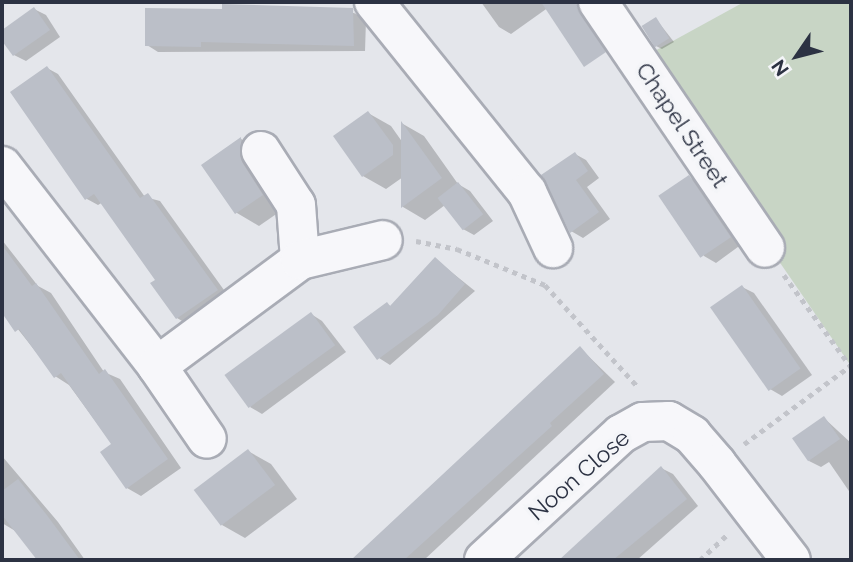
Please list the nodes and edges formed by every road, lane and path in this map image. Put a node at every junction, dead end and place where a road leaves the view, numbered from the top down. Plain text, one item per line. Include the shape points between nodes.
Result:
1 (374, 2) edge
2 (598, 2) edge
3 (261, 151) dead end
4 (2, 166) edge
5 (383, 240) joint
6 (553, 248) dead end
7 (765, 248) joint
8 (300, 260) junction
9 (157, 366) junction
10 (850, 367) edge
11 (669, 421) junction
12 (207, 439) dead end
13 (717, 464) junction
14 (484, 560) edge
15 (791, 560) edge

1 - 6 street via 527,192
2 - 7 street, Chapel Street
3 - 8 street via 296,205
4 - 9 street
5 - 8 street
5 - 11 path via 457,249 545,285
7 - 10 path
8 - 9 street
9 - 12 street
10 - 13 path
11 - 13 street via 692,435
11 - 14 street, Noon Close via 643,422 621,433
13 - 15 street

